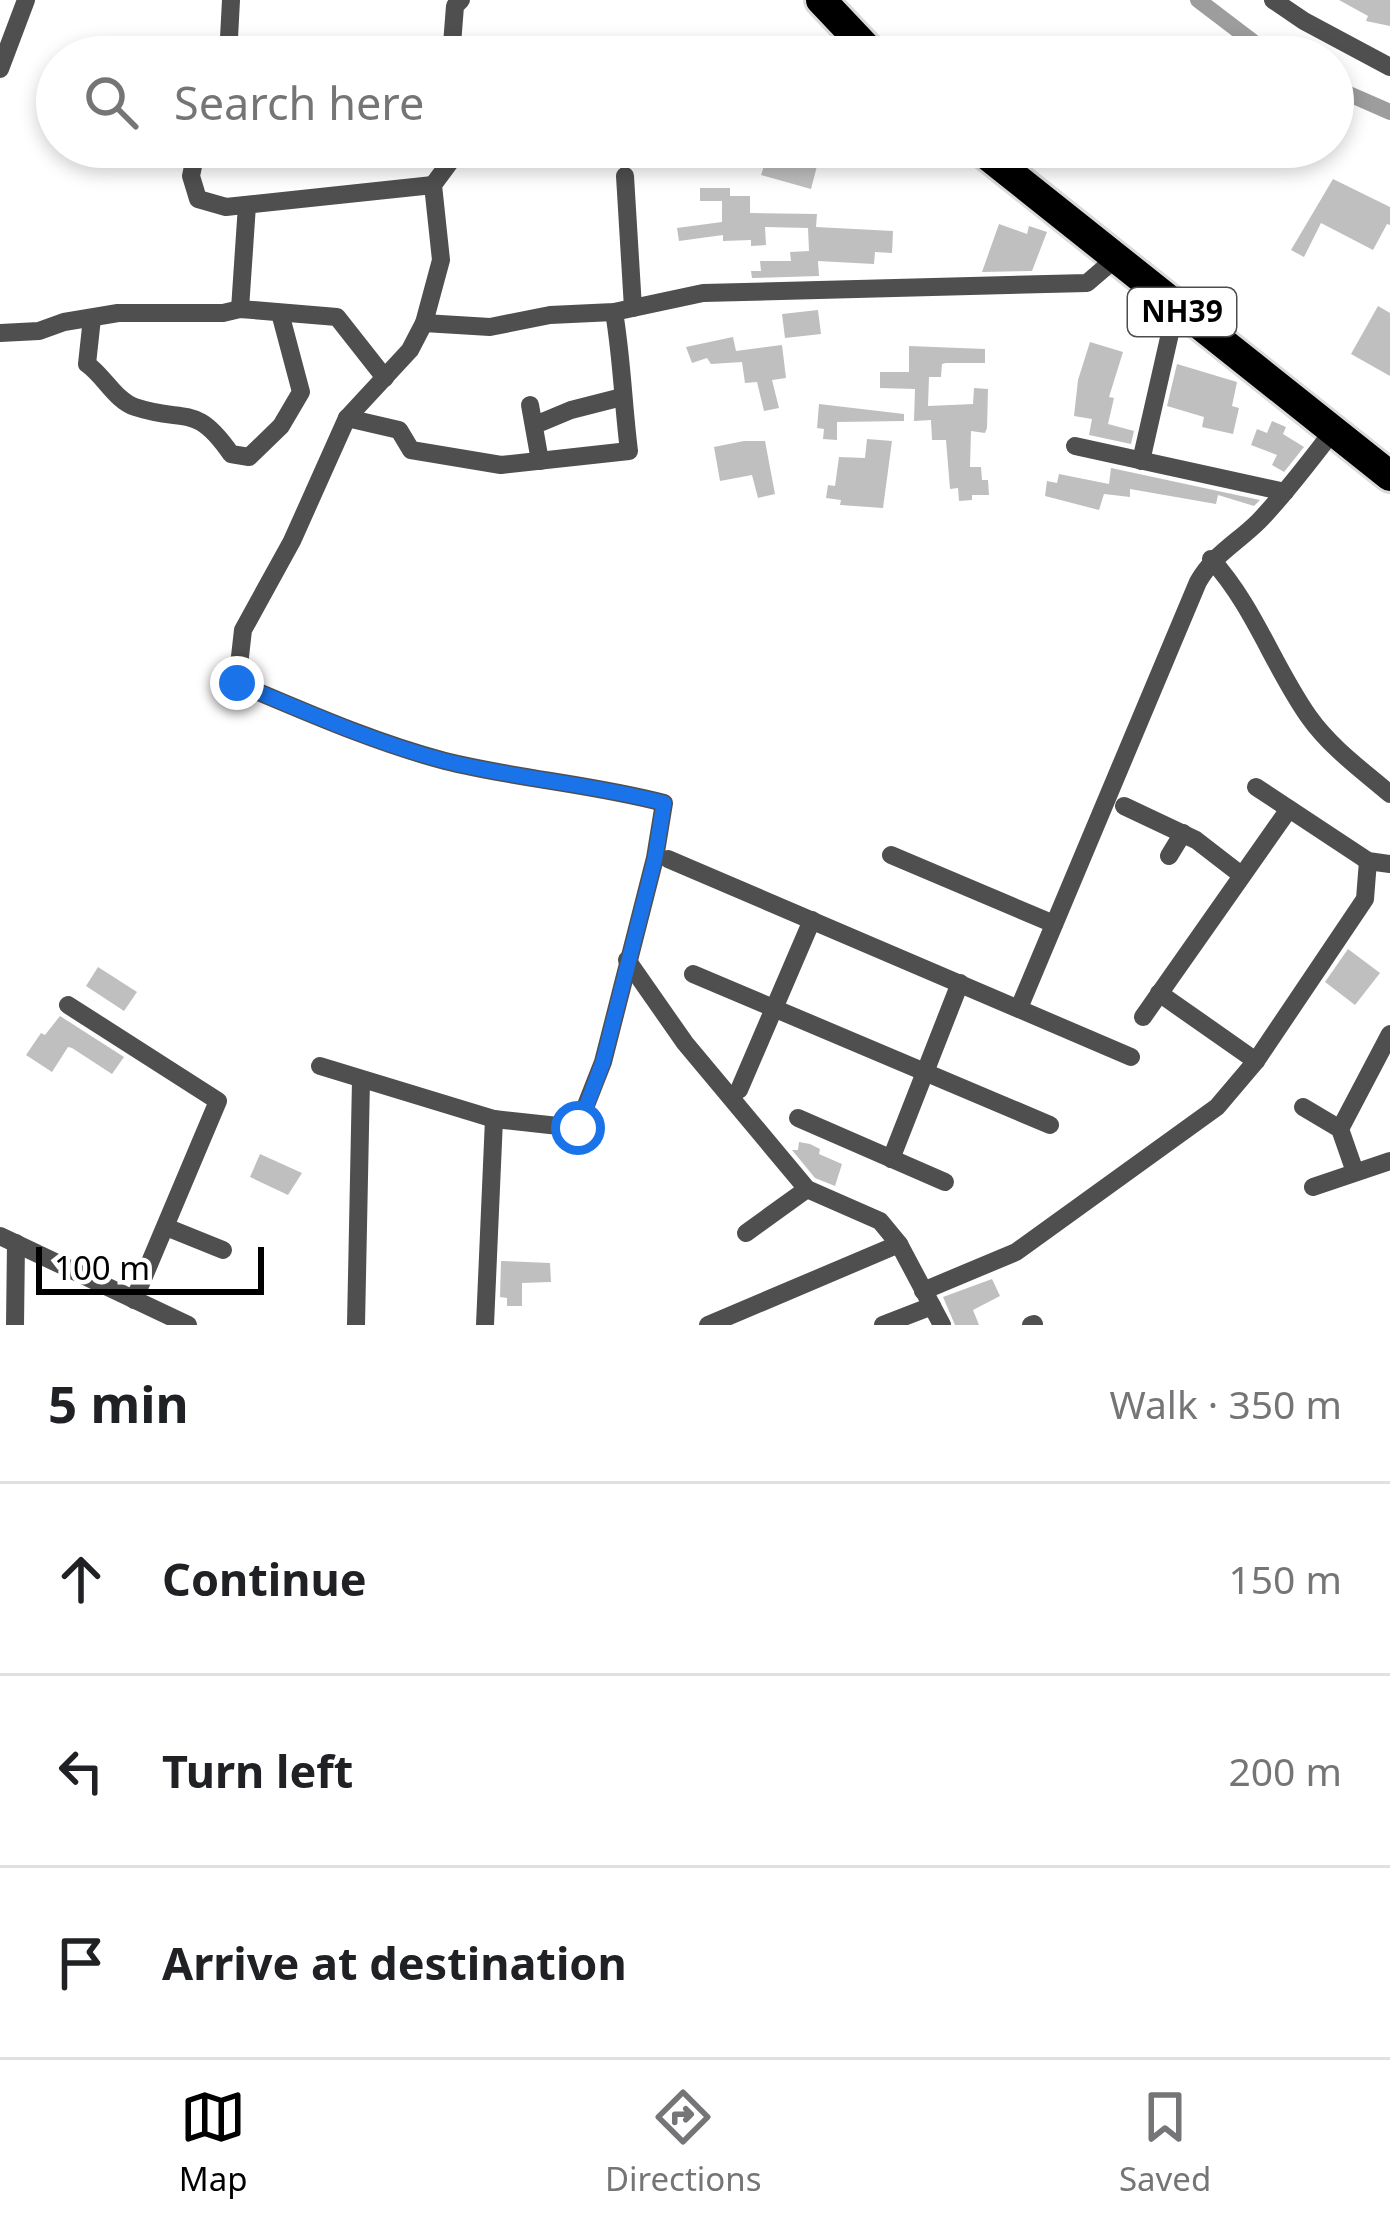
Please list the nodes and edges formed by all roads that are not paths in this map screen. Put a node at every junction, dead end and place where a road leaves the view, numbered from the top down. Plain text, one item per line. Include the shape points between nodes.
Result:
1 (26, 0) edge
2 (231, 0) edge
3 (461, 0) edge
4 (821, 0) edge
5 (1273, 0) edge
6 (228, 36) edge
7 (453, 36) edge
8 (855, 36) edge
9 (1331, 36) edge
10 (1354, 48) edge
11 (1390, 67) edge
12 (0, 69) edge
13 (193, 168) edge
14 (445, 168) edge
15 (1002, 168) edge
16 (626, 176) dead end
17 (433, 184) junction
18 (247, 205) junction
19 (1115, 259) junction
20 (1176, 308) junction
21 (240, 309) junction
22 (624, 310) junction
23 (280, 313) junction
24 (92, 318) junction
25 (424, 323) junction
26 (0, 333) edge
27 (385, 378) junction
28 (622, 397) junction
29 (347, 418) junction
30 (1333, 431) junction
31 (1075, 446) dead end
32 (540, 461) junction
33 (1141, 461) junction
34 (1390, 476) edge
35 (1286, 492) junction
36 (1211, 559) junction
37 (1256, 787) dead end
38 (1390, 794) edge
39 (1124, 806) dead end
40 (1289, 809) junction
41 (1183, 832) junction
42 (891, 855) dead end
43 (1169, 856) dead end
44 (668, 859) dead end
45 (1368, 861) junction
46 (1390, 864) edge
47 (1240, 874) junction
48 (812, 920) junction
49 (1054, 924) junction
50 (627, 960) junction
51 (693, 974) dead end
52 (960, 983) junction
53 (1159, 993) junction
54 (68, 1005) dead end
55 (774, 1008) junction
56 (1019, 1008) junction
57 (1143, 1017) dead end
58 (1390, 1034) edge
59 (1131, 1057) dead end
60 (1256, 1061) junction
61 (1384, 1061) edge
62 (320, 1066) dead end
63 (925, 1072) junction
64 (361, 1080) junction
65 (739, 1090) dead end
66 (1303, 1107) dead end
67 (798, 1118) dead end
68 (494, 1119) junction
69 (1050, 1125) dead end
70 (1340, 1129) junction
71 (890, 1159) junction
72 (1390, 1161) edge
73 (1355, 1172) junction
74 (945, 1182) dead end
75 (1313, 1186) dead end
76 (807, 1189) junction
77 (166, 1227) junction
78 (746, 1233) dead end
79 (8, 1240) edge
80 (899, 1244) junction
81 (224, 1250) dead end
82 (928, 1299) junction
83 (139, 1302) junction
84 (15, 1325) edge
85 (144, 1325) edge
86 (188, 1325) edge
87 (356, 1325) edge
88 (485, 1325) edge
89 (708, 1325) edge
90 (883, 1325) edge
91 (942, 1325) edge

1 - 12 street
2 - 6 street
3 - 7 street
4 - 8 main road
5 - 9 street
10 - 11 street
13 - 18 street via 198,199
14 - 17 street
15 - 19 main road, NH39
16 - 22 street
17 - 18 street
17 - 25 street via 441,260
18 - 21 street
19 - 20 main road, NH39
19 - 22 street via 1087,283 703,293
20 - 30 main road, NH39
20 - 33 street
21 - 23 street
21 - 24 street
22 - 25 street via 490,327
22 - 28 street
23 - 24 street via 301,392 249,457 231,454 212,426 193,416 132,406 117,394 87,364
23 - 27 street via 337,317
24 - 26 street
25 - 27 street
27 - 29 street
28 - 32 street via 532,415
28 - 32 street via 629,451
29 - 32 street via 399,430 411,450 501,465
29 - 50 street via 243,630 237,683 364,738 449,762 664,803
30 - 34 main road, NH39
30 - 35 street
31 - 33 street
33 - 35 street
35 - 36 street
36 - 38 street via 1233,583 1305,713
36 - 49 street
37 - 40 street
39 - 41 street
40 - 45 street
40 - 47 street
41 - 43 street
41 - 47 street
42 - 49 street
44 - 48 street
45 - 46 street
45 - 60 street via 1365,899
47 - 53 street
48 - 52 street
48 - 55 street
49 - 56 street
50 - 68 street via 578,1128
50 - 76 street
51 - 55 street
52 - 56 street
52 - 63 street
53 - 57 street
53 - 60 street
54 - 77 street via 216,1096
55 - 63 street
55 - 65 street
56 - 59 street
58 - 61 street
60 - 82 street via 1217,1107 1016,1252
61 - 70 street
62 - 64 street
63 - 69 street
63 - 71 street
64 - 68 street
64 - 87 street
66 - 70 street
67 - 71 street
68 - 88 street
70 - 73 street
71 - 74 street
72 - 73 street
73 - 75 street
76 - 78 street
76 - 80 street via 880,1221
77 - 81 street
77 - 83 street
79 - 83 street
79 - 84 street
80 - 82 street
80 - 89 street
82 - 90 street
82 - 91 street
83 - 85 street
83 - 86 street

